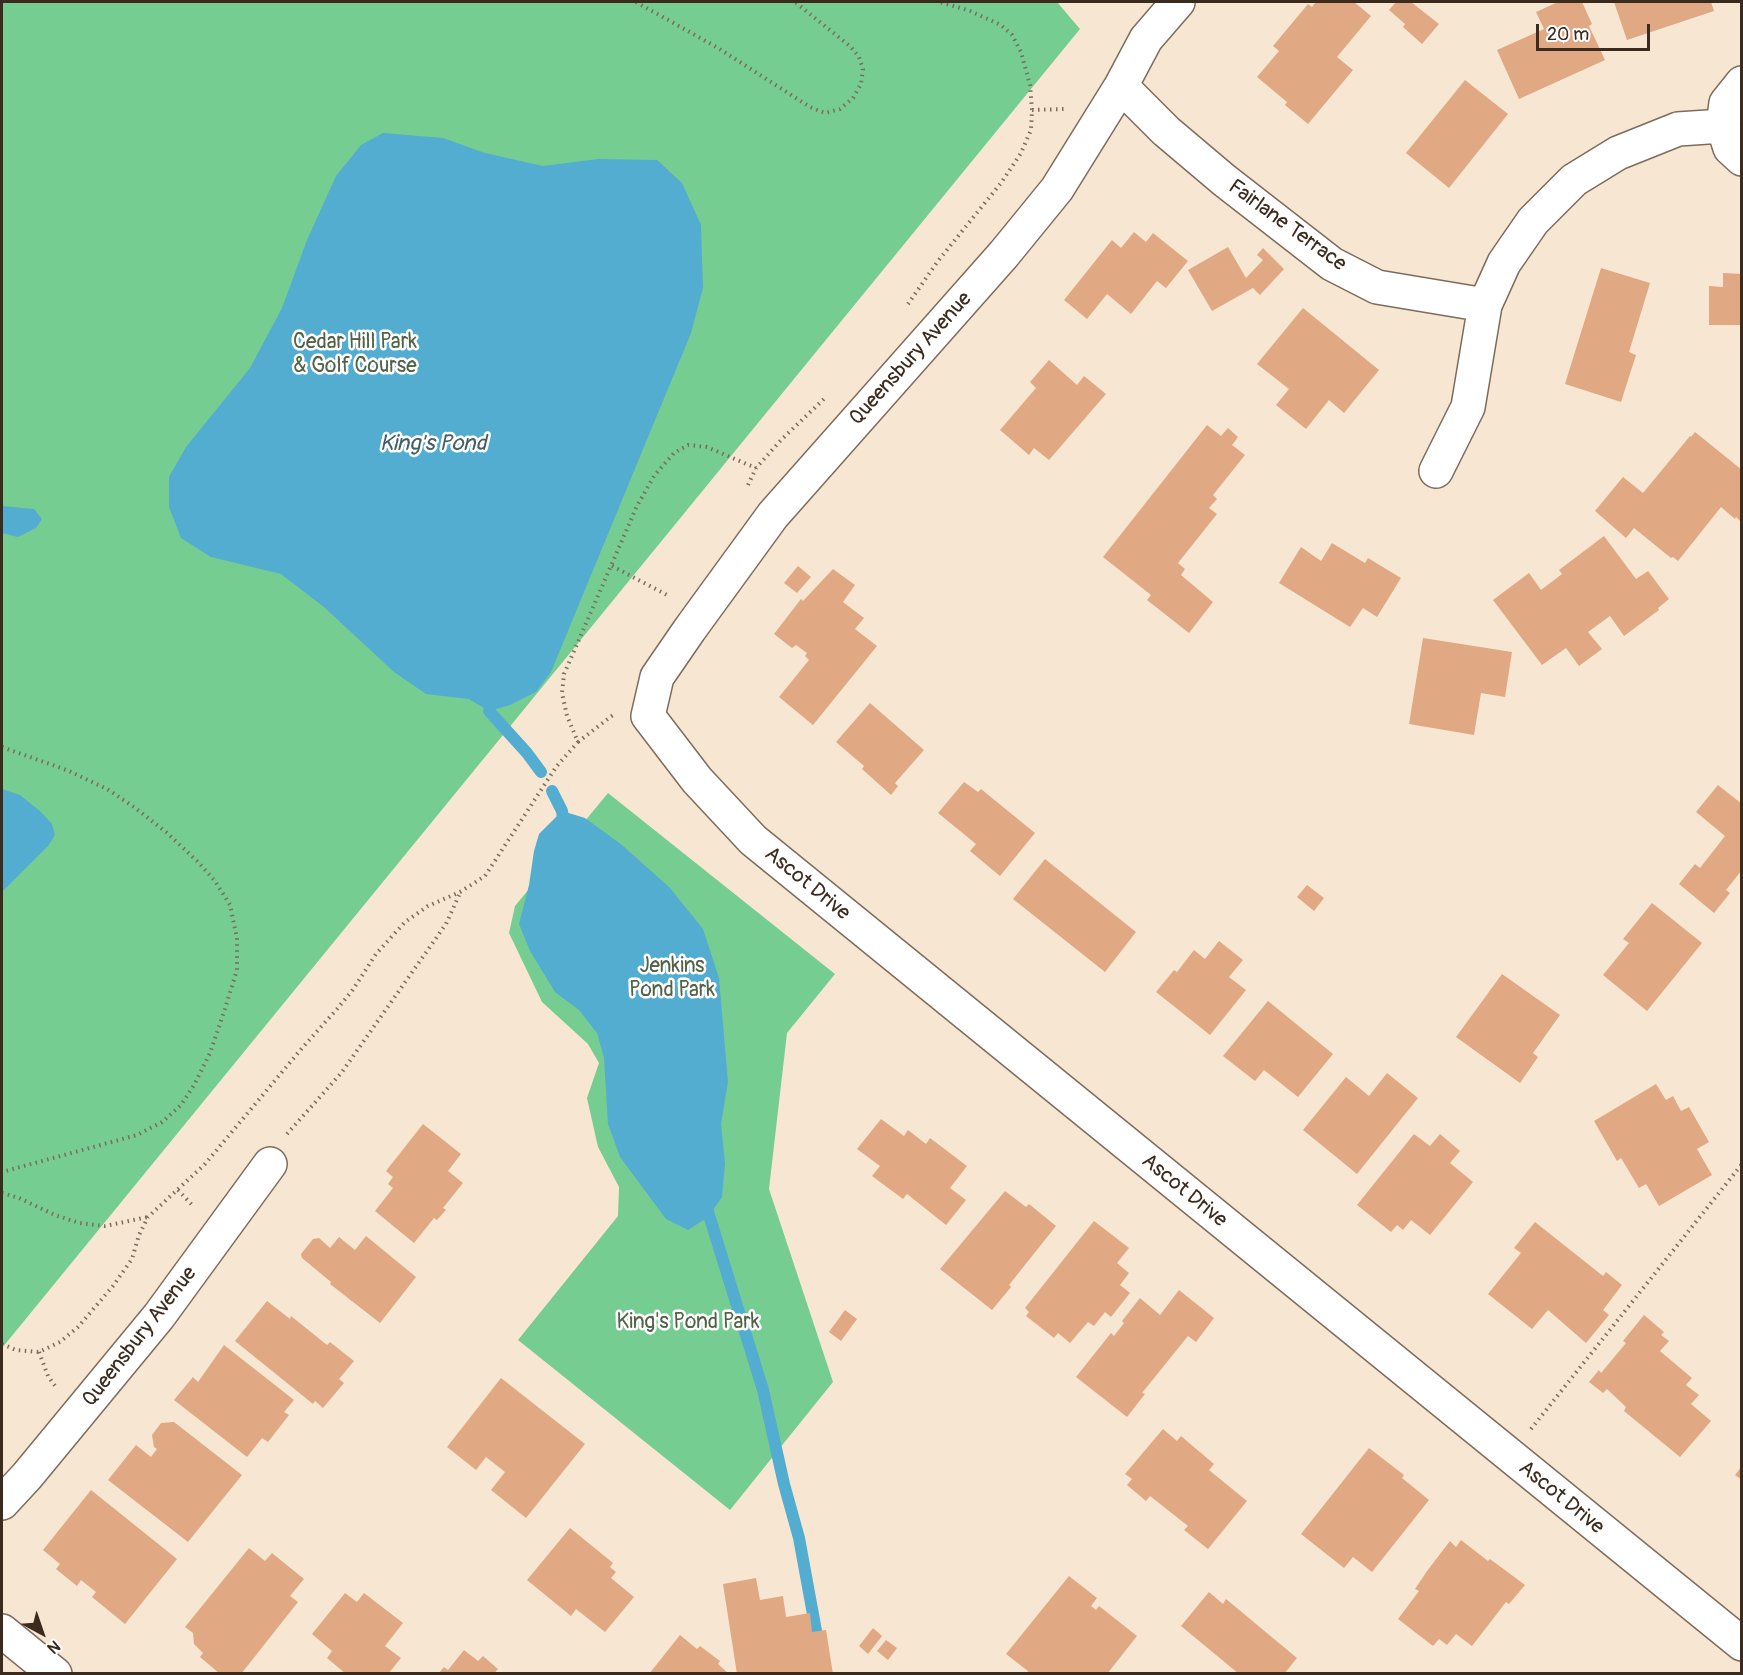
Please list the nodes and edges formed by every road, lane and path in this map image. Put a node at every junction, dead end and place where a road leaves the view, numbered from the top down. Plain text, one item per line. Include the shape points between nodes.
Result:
1 (636, 2) edge
2 (795, 2) edge
3 (940, 2) edge
4 (1178, 2) edge
5 (1742, 83) edge
6 (1120, 86) junction
7 (1723, 126) junction
8 (1742, 159) edge
9 (1485, 305) junction
10 (903, 309) dead end
11 (831, 393) dead end
12 (756, 468) junction
13 (1436, 471) dead end
14 (747, 487) dead end
15 (612, 566) junction
16 (700, 615) junction
17 (648, 716) joint
18 (2, 747) edge
19 (460, 892) junction
20 (270, 1164) joint
21 (1742, 1164) edge
22 (2, 1172) edge
23 (2, 1194) edge
24 (148, 1217) junction
25 (2, 1344) edge
26 (1510, 1456) junction
27 (2, 1503) edge
28 (2, 1631) edge
29 (1742, 1644) edge
30 (55, 1674) edge

1 - 2 path via 810,107 825,112 840,109 854,98 861,84 863,69 859,57
3 - 10 path via 1001,25 1012,35 1030,85 1031,130 1000,183
4 - 6 street, Queensbury Avenue via 1146,39
5 - 7 street via 1726,102
6 - 9 street, Fairlane Terrace via 1224,180 1332,264 1377,287
6 - 16 street, Queensbury Avenue via 1057,189 773,515
7 - 8 street via 1730,148
7 - 9 street via 1678,129 1618,153 1574,180 1533,221 1504,263
9 - 13 street via 1468,407
11 - 12 path
12 - 14 path
12 - 15 path via 707,447 688,445 674,453 654,476 637,506
15 - 16 path
15 - 19 path via 564,674 562,693 578,742 556,767 485,876
16 - 17 street, Queensbury Avenue via 657,677
17 - 26 street, Ascot Drive via 697,780 753,840
18 - 22 path via 107,789 166,832 197,861 230,904 237,938 237,970 210,1053 181,1105 162,1122 137,1135
19 - 20 path via 446,924 342,1072 289,1129
19 - 24 path via 428,906 405,922 376,954 337,1010 205,1164
20 - 27 street, Queensbury Avenue via 159,1316
21 - 26 path
23 - 24 path via 79,1223 105,1226
24 - 25 path via 132,1259 78,1327 39,1352
26 - 29 street, Ascot Drive
28 - 30 street

